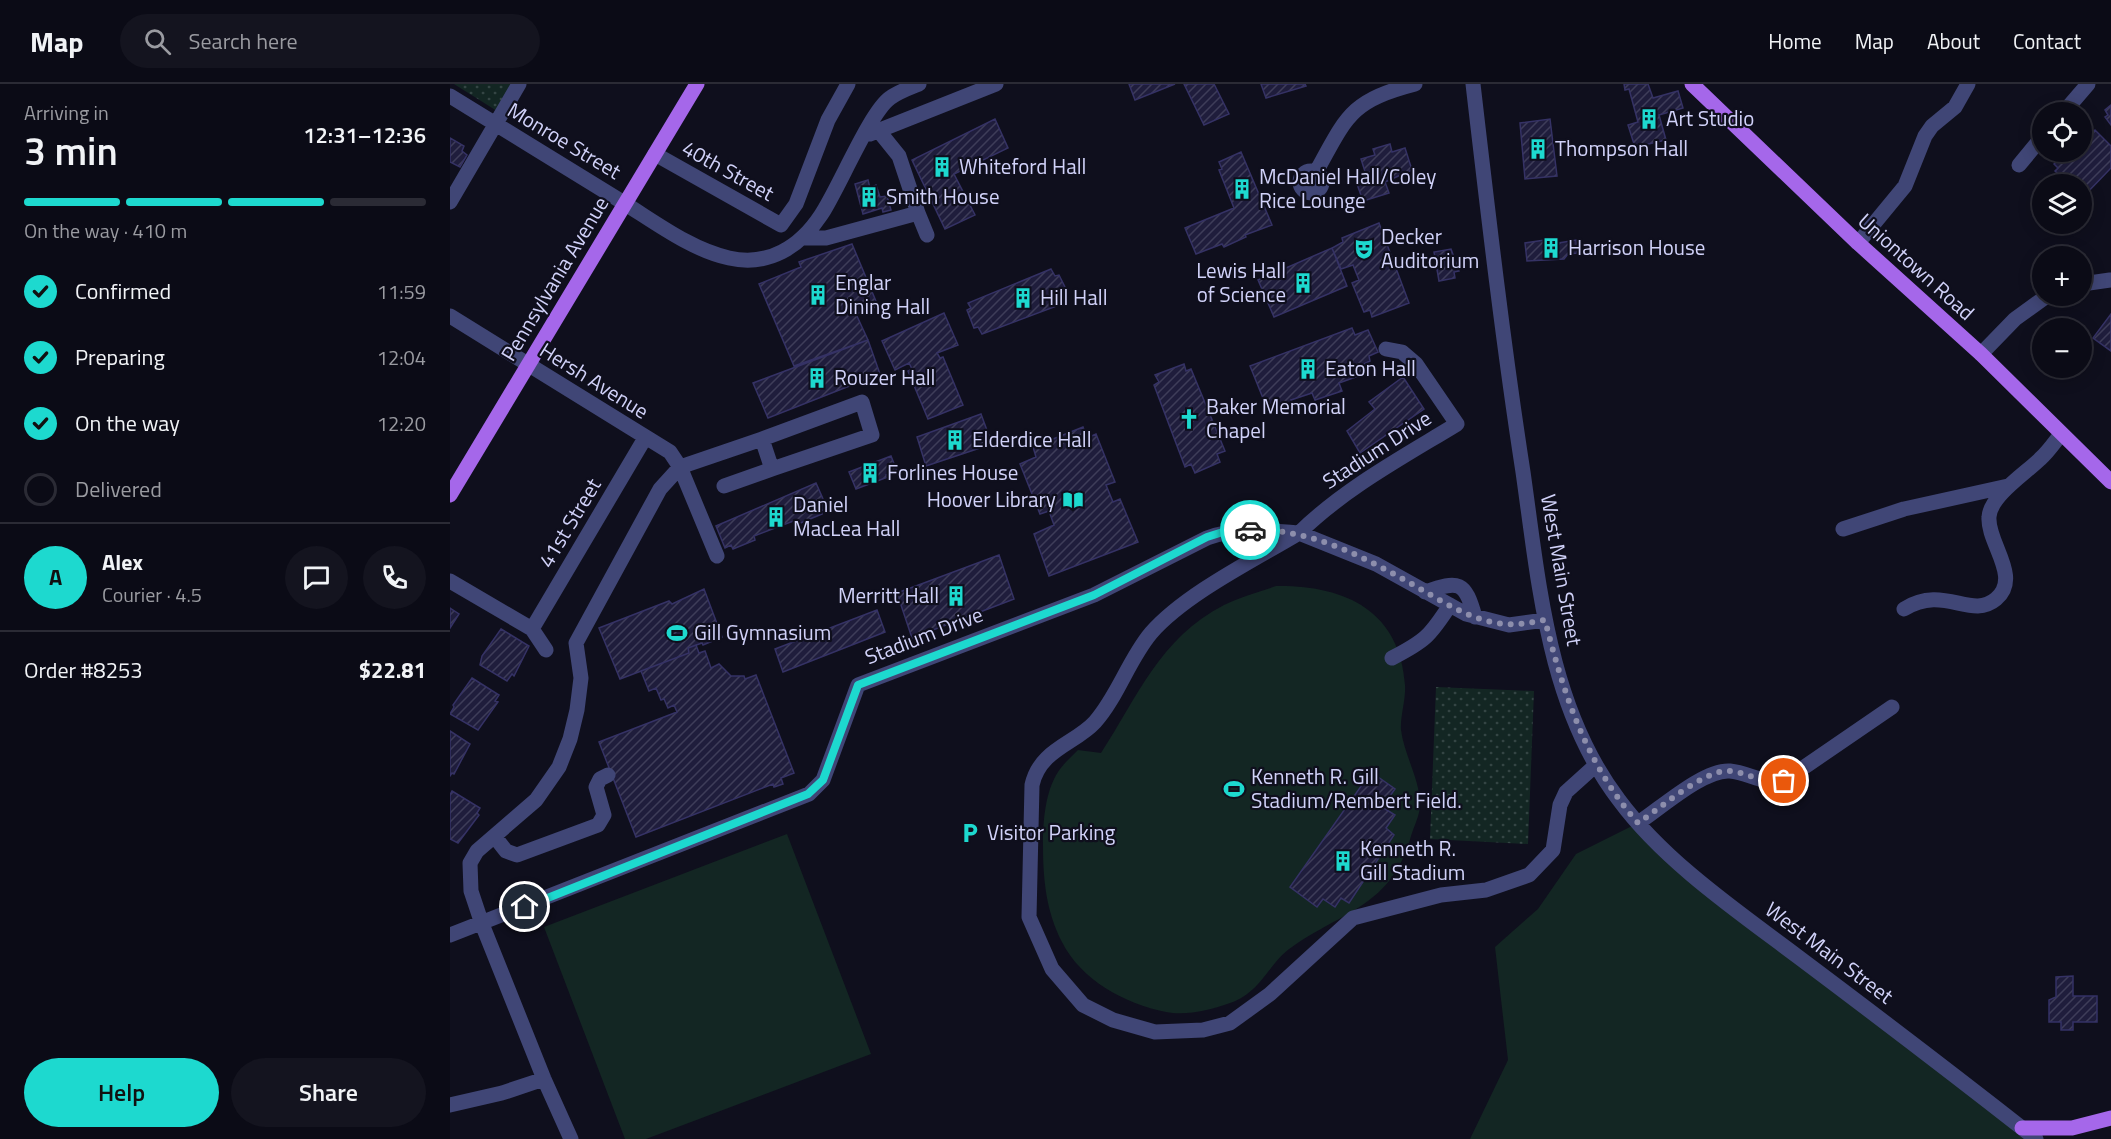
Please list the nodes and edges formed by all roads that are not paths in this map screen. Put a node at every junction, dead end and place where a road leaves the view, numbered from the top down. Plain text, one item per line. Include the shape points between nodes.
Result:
1 (519, 84) edge
2 (697, 84) edge
3 (848, 84) edge
4 (919, 84) edge
5 (996, 84) edge
6 (1415, 84) edge
7 (1473, 84) edge
8 (1692, 84) edge
9 (1968, 84) edge
10 (2088, 84) edge
11 (450, 96) edge
12 (2073, 102) edge
13 (495, 124) junction
14 (871, 133) junction
15 (2032, 149) edge
16 (655, 154) junction
17 (2019, 165) dead end
18 (1316, 172) dead end
19 (450, 202) edge
20 (625, 204) junction
21 (918, 213) junction
22 (927, 235) dead end
23 (803, 238) junction
24 (1858, 243) junction
25 (2111, 280) edge
26 (2092, 283) edge
27 (2033, 306) edge
28 (450, 316) edge
29 (1386, 349) dead end
30 (1981, 354) junction
31 (528, 365) junction
32 (2061, 434) junction
33 (645, 438) junction
34 (762, 439) junction
35 (680, 467) junction
36 (772, 469) junction
37 (2111, 482) edge
38 (2011, 485) junction
39 (724, 486) dead end
40 (450, 495) edge
41 (1843, 529) dead end
42 (1299, 533) junction
43 (717, 556) dead end
44 (450, 581) edge
45 (1425, 591) junction
46 (1450, 605) junction
47 (1904, 609) dead end
48 (1475, 617) junction
49 (1545, 620) junction
50 (532, 629) junction
51 (546, 650) dead end
52 (1392, 658) dead end
53 (1892, 707) dead end
54 (1596, 765) junction
55 (608, 775) dead end
56 (1638, 823) junction
57 (495, 837) junction
58 (482, 924) junction
59 (450, 935) edge
60 (544, 1079) junction
61 (450, 1105) edge
62 (2111, 1118) edge
63 (2022, 1128) junction
64 (571, 1139) edge
65 (2036, 1139) edge

1 - 13 street
2 - 16 main road, Pennsylvania Avenue
3 - 16 street, 40th Street via 828,120 796,204 781,225
4 - 14 street via 888,98
5 - 14 street
6 - 18 street via 1384,92 1358,106 1343,123
7 - 49 street, West Main Street via 1510,390
8 - 24 main road, Uniontown Road
9 - 24 street via 1955,107 1925,136 1905,186
10 - 12 street
11 - 13 street, Monroe Street
13 - 19 street
13 - 20 street, Monroe Street
14 - 21 street via 899,156
14 - 23 street via 821,216
15 - 17 street
16 - 20 main road, Pennsylvania Avenue
20 - 23 street, Monroe Street via 687,240 729,258 769,258 787,251
20 - 31 main road, Pennsylvania Avenue
21 - 22 street
21 - 23 street via 826,238
24 - 30 main road, Uniontown Road
25 - 26 street
27 - 30 street
28 - 31 street, Hersh Avenue
29 - 42 street, Stadium Drive via 1402,352 1416,364 1457,424 1321,511
30 - 32 main road, Uniontown Road
31 - 33 street, Hersh Avenue
31 - 40 main road, Pennsylvania Avenue
32 - 37 main road, Uniontown Road
32 - 38 street via 2042,458
33 - 35 street, Hersh Avenue via 670,452
33 - 50 street, 41st Street
34 - 35 street
34 - 36 street
34 - 36 street via 862,402 872,435
35 - 43 street
35 - 57 street via 660,489 579,635 575,651 581,678 577,710 559,767 536,800
36 - 39 street
38 - 41 street via 1904,509
38 - 47 street via 1989,515 1990,534 2006,576 1996,599 1978,607 1931,598
42 - 45 street via 1376,564
42 - 54 street via 1200,592 1152,633 1094,723 1062,744 1035,772 1029,916 1052,969 1083,1005 1113,1020 1155,1032 1203,1030 1230,1023 1270,994 1353,918 1441,895 1486,890 1528,875 1553,850 1560,805 1566,792
42 - 58 street, Stadium Drive via 1226,531 1207,537 1094,595 858,685 823,780 808,794
44 - 50 street
45 - 46 street
45 - 48 street via 1452,582 1462,586
46 - 48 street
46 - 52 street via 1433,633
48 - 49 street via 1509,625
49 - 54 street, West Main Street via 1570,708
50 - 51 street
53 - 56 street via 1796,776 1784,781 1764,781 1733,771 1714,773
54 - 56 street, West Main Street
55 - 57 street via 596,787 604,814 598,825 518,855 506,851
56 - 63 street, West Main Street via 1711,889
57 - 58 street via 477,850 470,863 471,891
58 - 59 street, Stadium Drive
58 - 60 street
60 - 61 street
60 - 64 street
62 - 63 main road via 2072,1128
63 - 65 street, West Main Street

